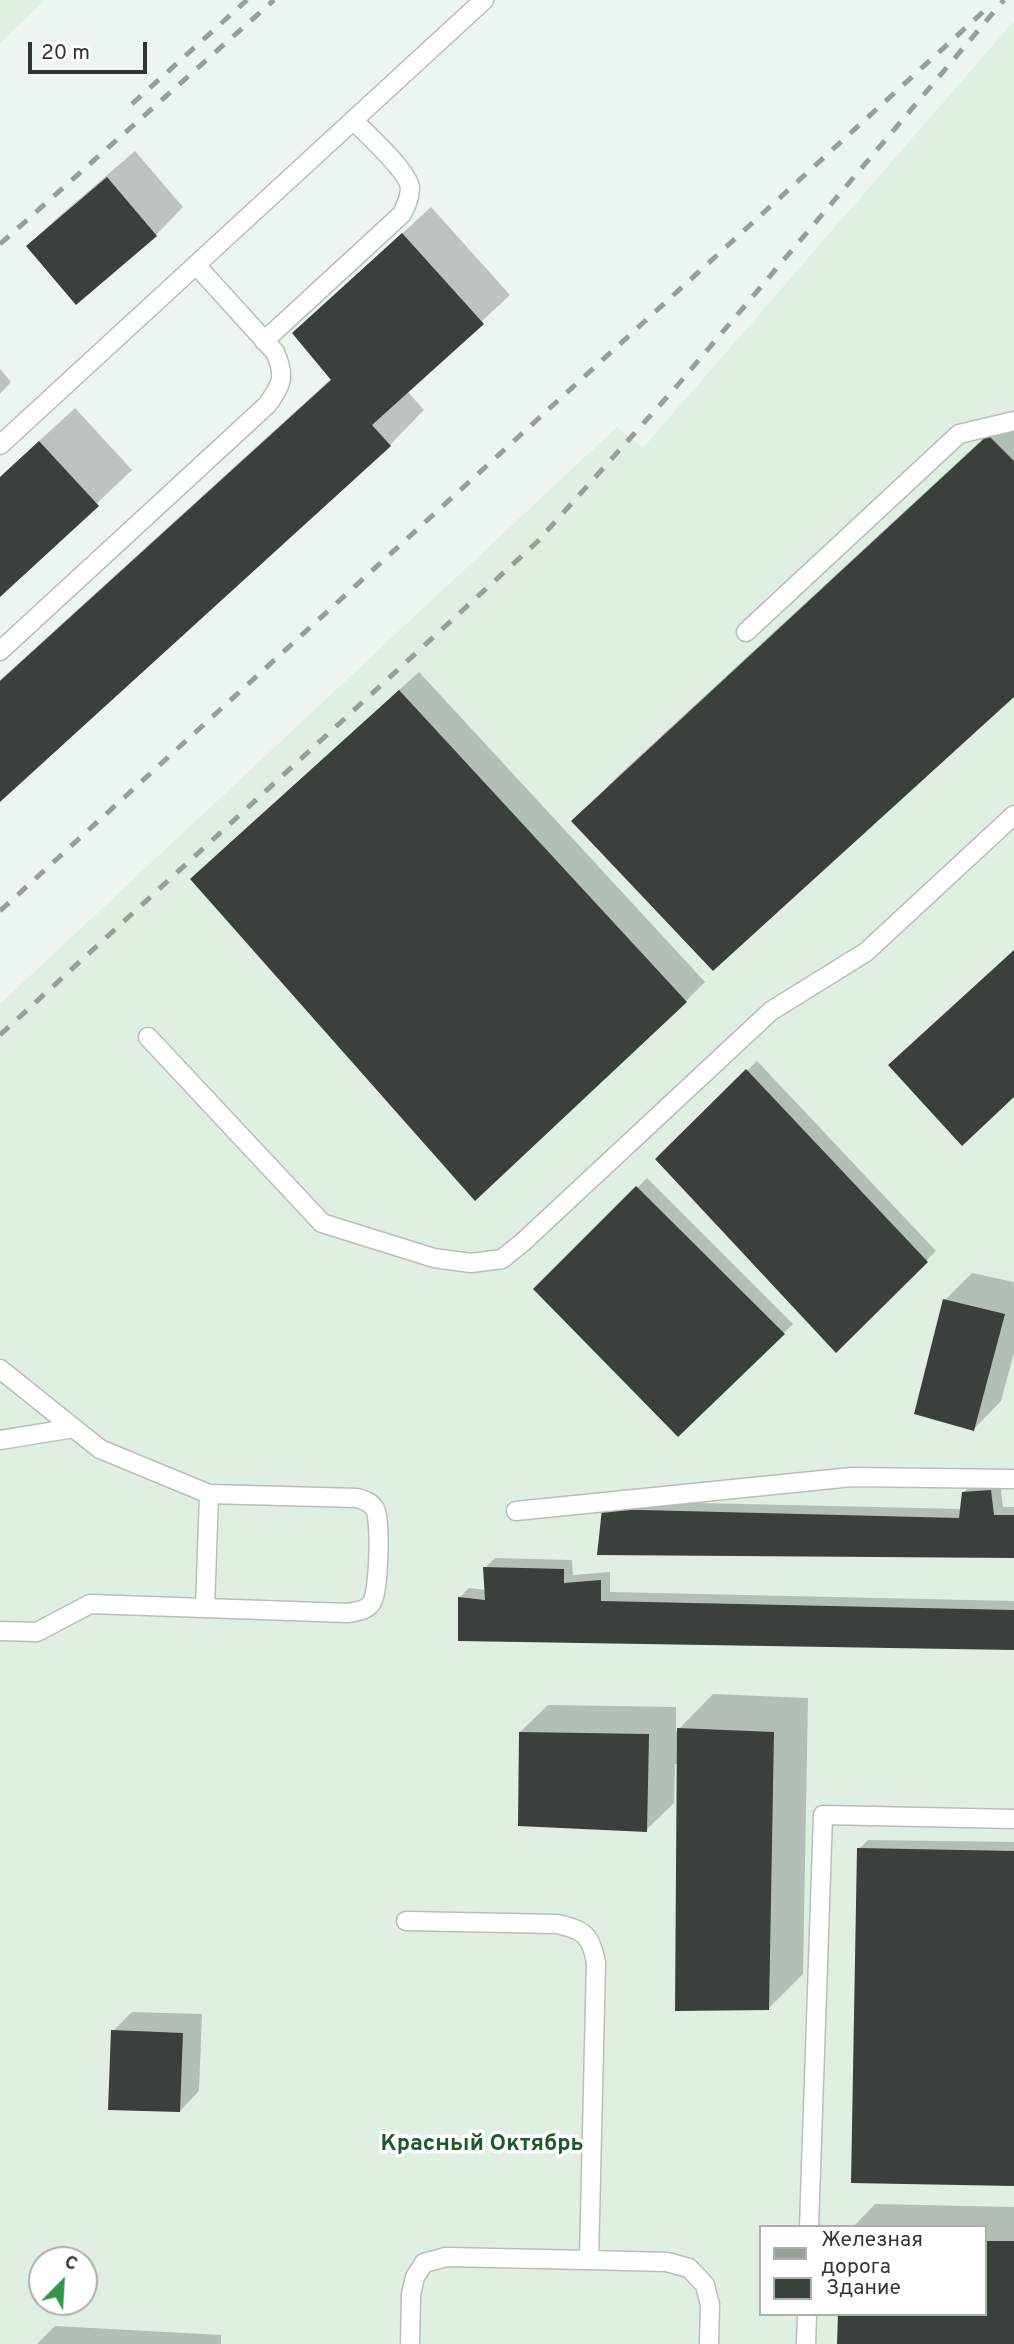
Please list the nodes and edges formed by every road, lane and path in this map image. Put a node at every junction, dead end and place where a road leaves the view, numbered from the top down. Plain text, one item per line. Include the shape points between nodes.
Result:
1 (484, 0) edge
2 (353, 120) junction
3 (195, 265) junction
4 (264, 341) junction
5 (1014, 421) edge
6 (0, 445) edge
7 (746, 632) dead end
8 (0, 651) edge
9 (1014, 814) edge
10 (148, 1037) dead end
11 (0, 1369) edge
12 (74, 1428) junction
13 (0, 1440) edge
14 (1014, 1479) edge
15 (209, 1494) junction
16 (516, 1511) dead end
17 (205, 1608) junction
18 (0, 1631) edge
19 (1014, 1819) edge
20 (406, 1921) dead end
21 (809, 2225) edge
22 (589, 2260) junction
23 (807, 2316) edge
24 (410, 2344) edge
25 (709, 2344) edge
26 (806, 2344) edge

1 - 2 lane
2 - 3 lane
2 - 4 lane via 402,172 410,185 409,200 402,214
3 - 4 lane
3 - 6 lane
4 - 8 lane via 282,369 279,389 267,405
5 - 7 lane via 959,434
9 - 10 lane via 866,952 771,1012 502,1259 471,1263 434,1258 322,1223
11 - 12 lane
12 - 13 lane
12 - 15 lane via 100,1449
14 - 16 lane via 852,1477
15 - 17 lane
15 - 17 lane via 367,1502 375,1509 378,1522 376,1588 372,1602 362,1611 348,1613
17 - 18 lane via 90,1604 37,1632
19 - 21 lane via 822,1815
20 - 22 lane via 556,1924 577,1929 593,1945
22 - 24 lane via 446,2257 424,2263 411,2295
22 - 25 lane via 667,2262 689,2268 705,2285 710,2305
23 - 26 lane

